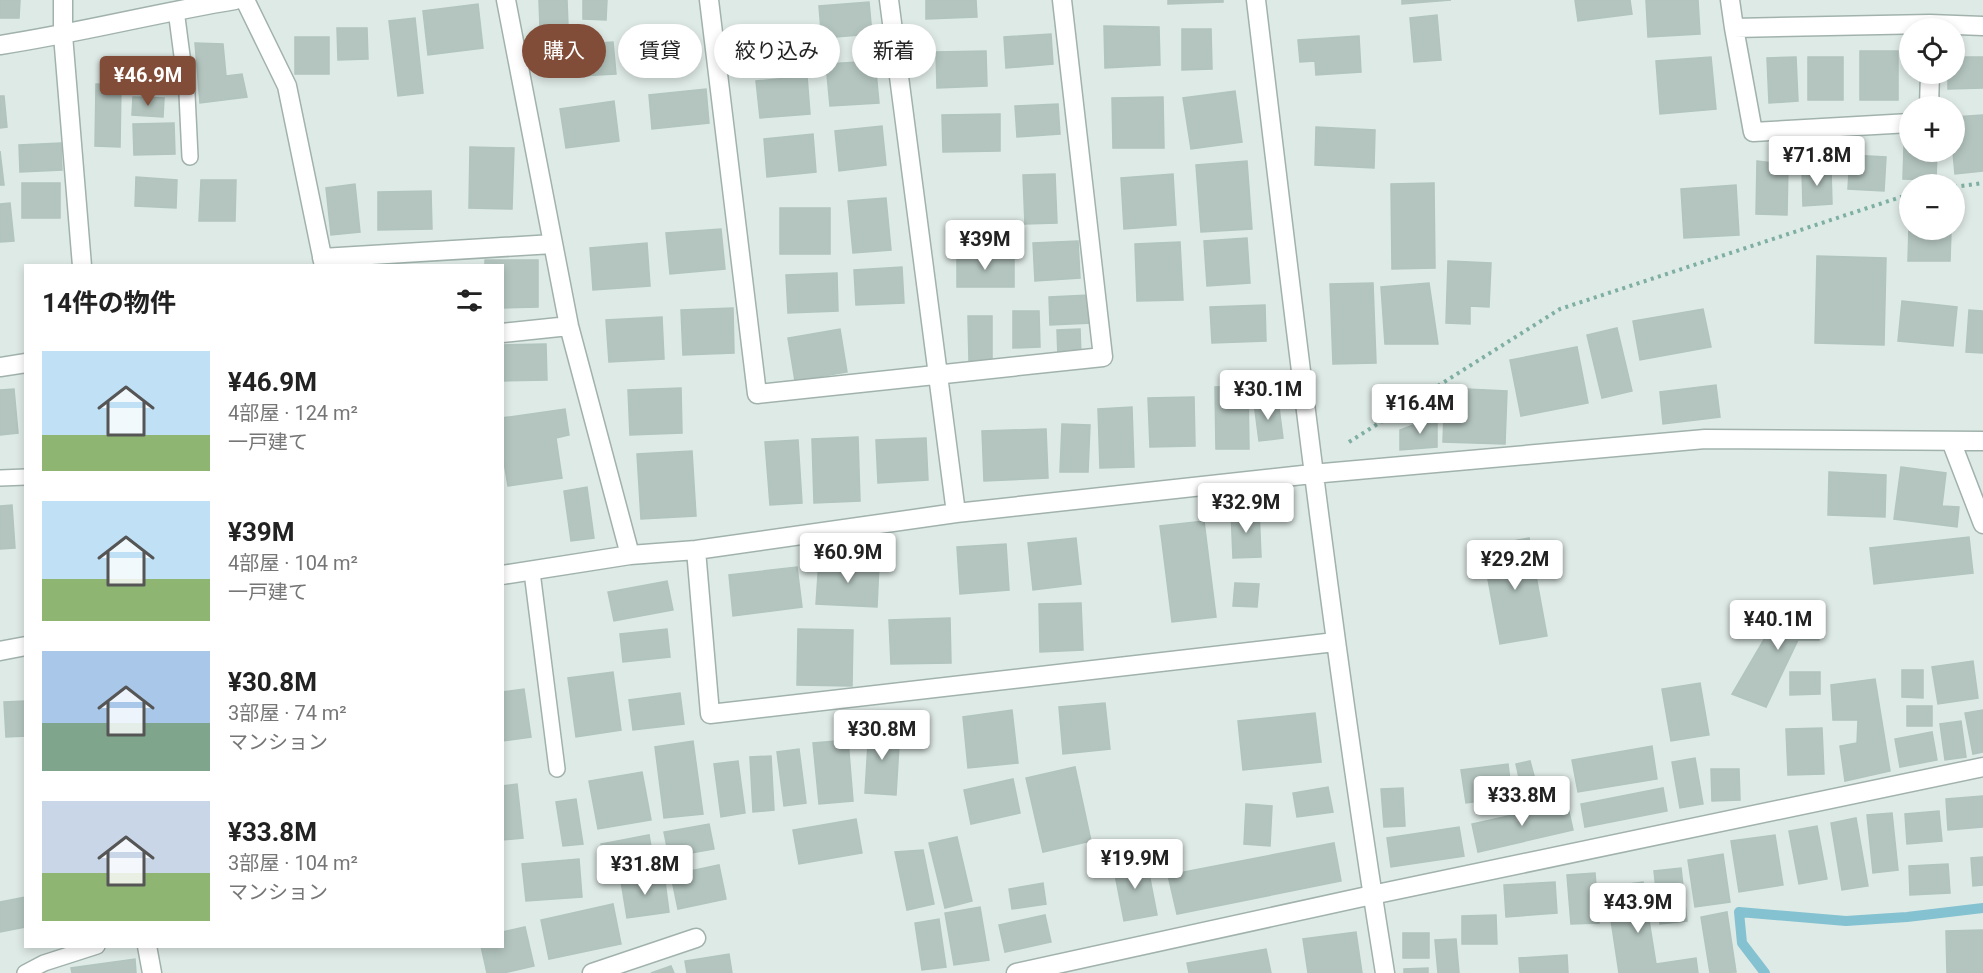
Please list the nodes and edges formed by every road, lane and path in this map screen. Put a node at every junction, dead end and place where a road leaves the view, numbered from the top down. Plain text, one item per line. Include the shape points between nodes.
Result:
1 (63, 0) edge
2 (235, 0) edge
3 (245, 0) edge
4 (506, 0) edge
5 (710, 0) edge
6 (889, 0) edge
7 (1062, 0) edge
8 (1256, 0) edge
9 (1730, 0) edge
10 (176, 10) junction
11 (1899, 26) edge
12 (1965, 26) edge
13 (1983, 26) edge
14 (1734, 28) junction
15 (63, 35) junction
16 (0, 45) edge
17 (1899, 124) edge
18 (190, 157) dead end
19 (1983, 183) edge
20 (1965, 185) edge
21 (1899, 198) edge
22 (553, 244) junction
23 (323, 262) edge
24 (82, 264) edge
25 (569, 326) junction
26 (504, 333) edge
27 (24, 363) edge
28 (0, 367) edge
29 (938, 374) junction
30 (1951, 441) junction
31 (1983, 441) edge
32 (1312, 474) junction
33 (24, 477) edge
34 (0, 478) edge
35 (956, 513) junction
36 (1983, 524) edge
37 (696, 550) junction
38 (630, 555) junction
39 (532, 572) junction
40 (504, 575) edge
41 (1335, 642) junction
42 (24, 646) edge
43 (0, 651) edge
44 (1983, 767) edge
45 (557, 769) dead end
46 (1372, 895) junction
47 (696, 938) dead end
48 (92, 948) edge
49 (147, 948) edge
50 (26, 973) edge
51 (152, 973) edge
52 (596, 973) edge
53 (1016, 973) edge
54 (1385, 973) edge

1 - 15 street
2 - 10 street
3 - 23 street via 286,86
4 - 22 street
5 - 29 street via 757,394
6 - 29 street
7 - 29 street via 1103,357
8 - 32 street
9 - 14 street
10 - 15 street
10 - 18 lane
11 - 14 street
12 - 13 street
14 - 17 street via 1753,132
15 - 16 street
15 - 24 street
19 - 20 path
21 - 32 path via 1560,309 1344,445
22 - 23 street
22 - 25 street
25 - 26 street
25 - 38 street
27 - 28 street
29 - 35 street
30 - 31 street
30 - 32 street via 1705,439
30 - 36 street
32 - 35 street
32 - 41 street
33 - 34 lane
35 - 37 street
37 - 38 street
37 - 41 street via 710,714
38 - 39 street
39 - 40 street
39 - 45 lane
41 - 46 street
42 - 43 street
44 - 46 street
46 - 53 street
46 - 54 street
47 - 52 street
48 - 50 lane
49 - 51 street

